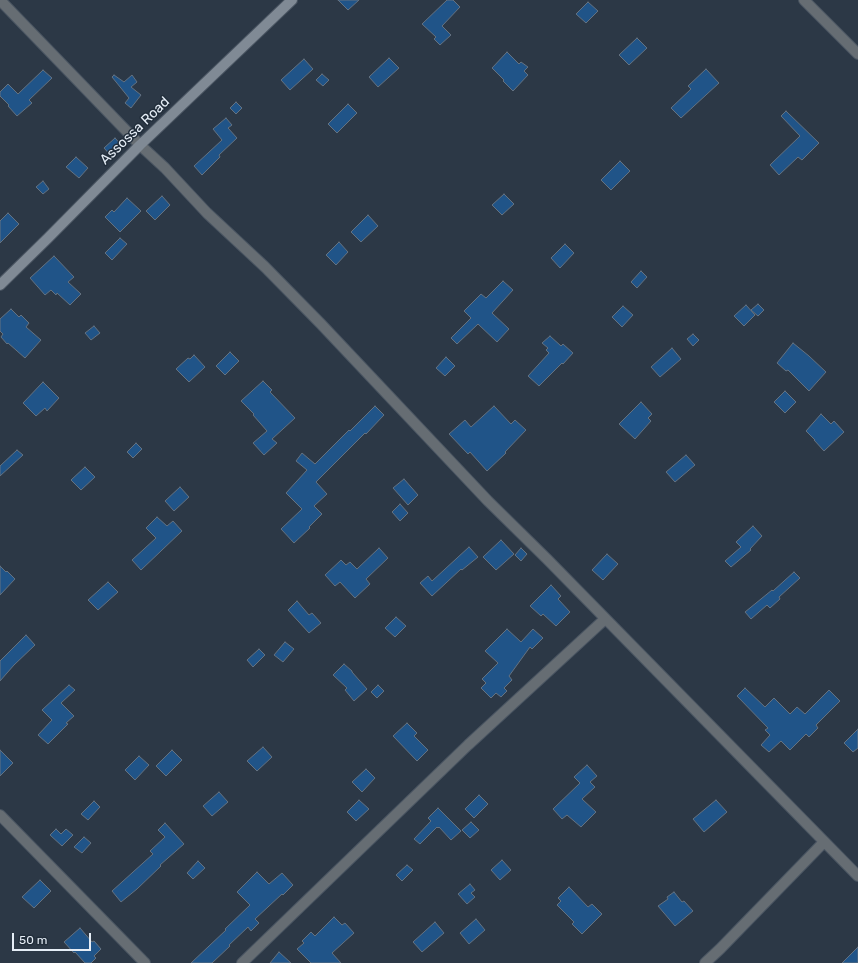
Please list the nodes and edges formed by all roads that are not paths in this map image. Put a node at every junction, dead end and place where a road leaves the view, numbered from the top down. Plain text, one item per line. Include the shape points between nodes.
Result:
1 (0, 0) edge
2 (292, 0) edge
3 (804, 0) edge
4 (858, 54) edge
5 (140, 145) junction
6 (0, 285) edge
7 (605, 619) junction
8 (0, 815) edge
9 (824, 842) junction
10 (858, 876) edge
11 (145, 963) edge
12 (242, 963) edge
13 (705, 963) edge

1 - 5 street
2 - 5 street, Assossa Road
3 - 4 street
5 - 6 street, Assossa Road
5 - 7 street via 310,312 488,501
7 - 9 street
7 - 12 street via 468,745
8 - 11 street
9 - 10 street
9 - 13 street

